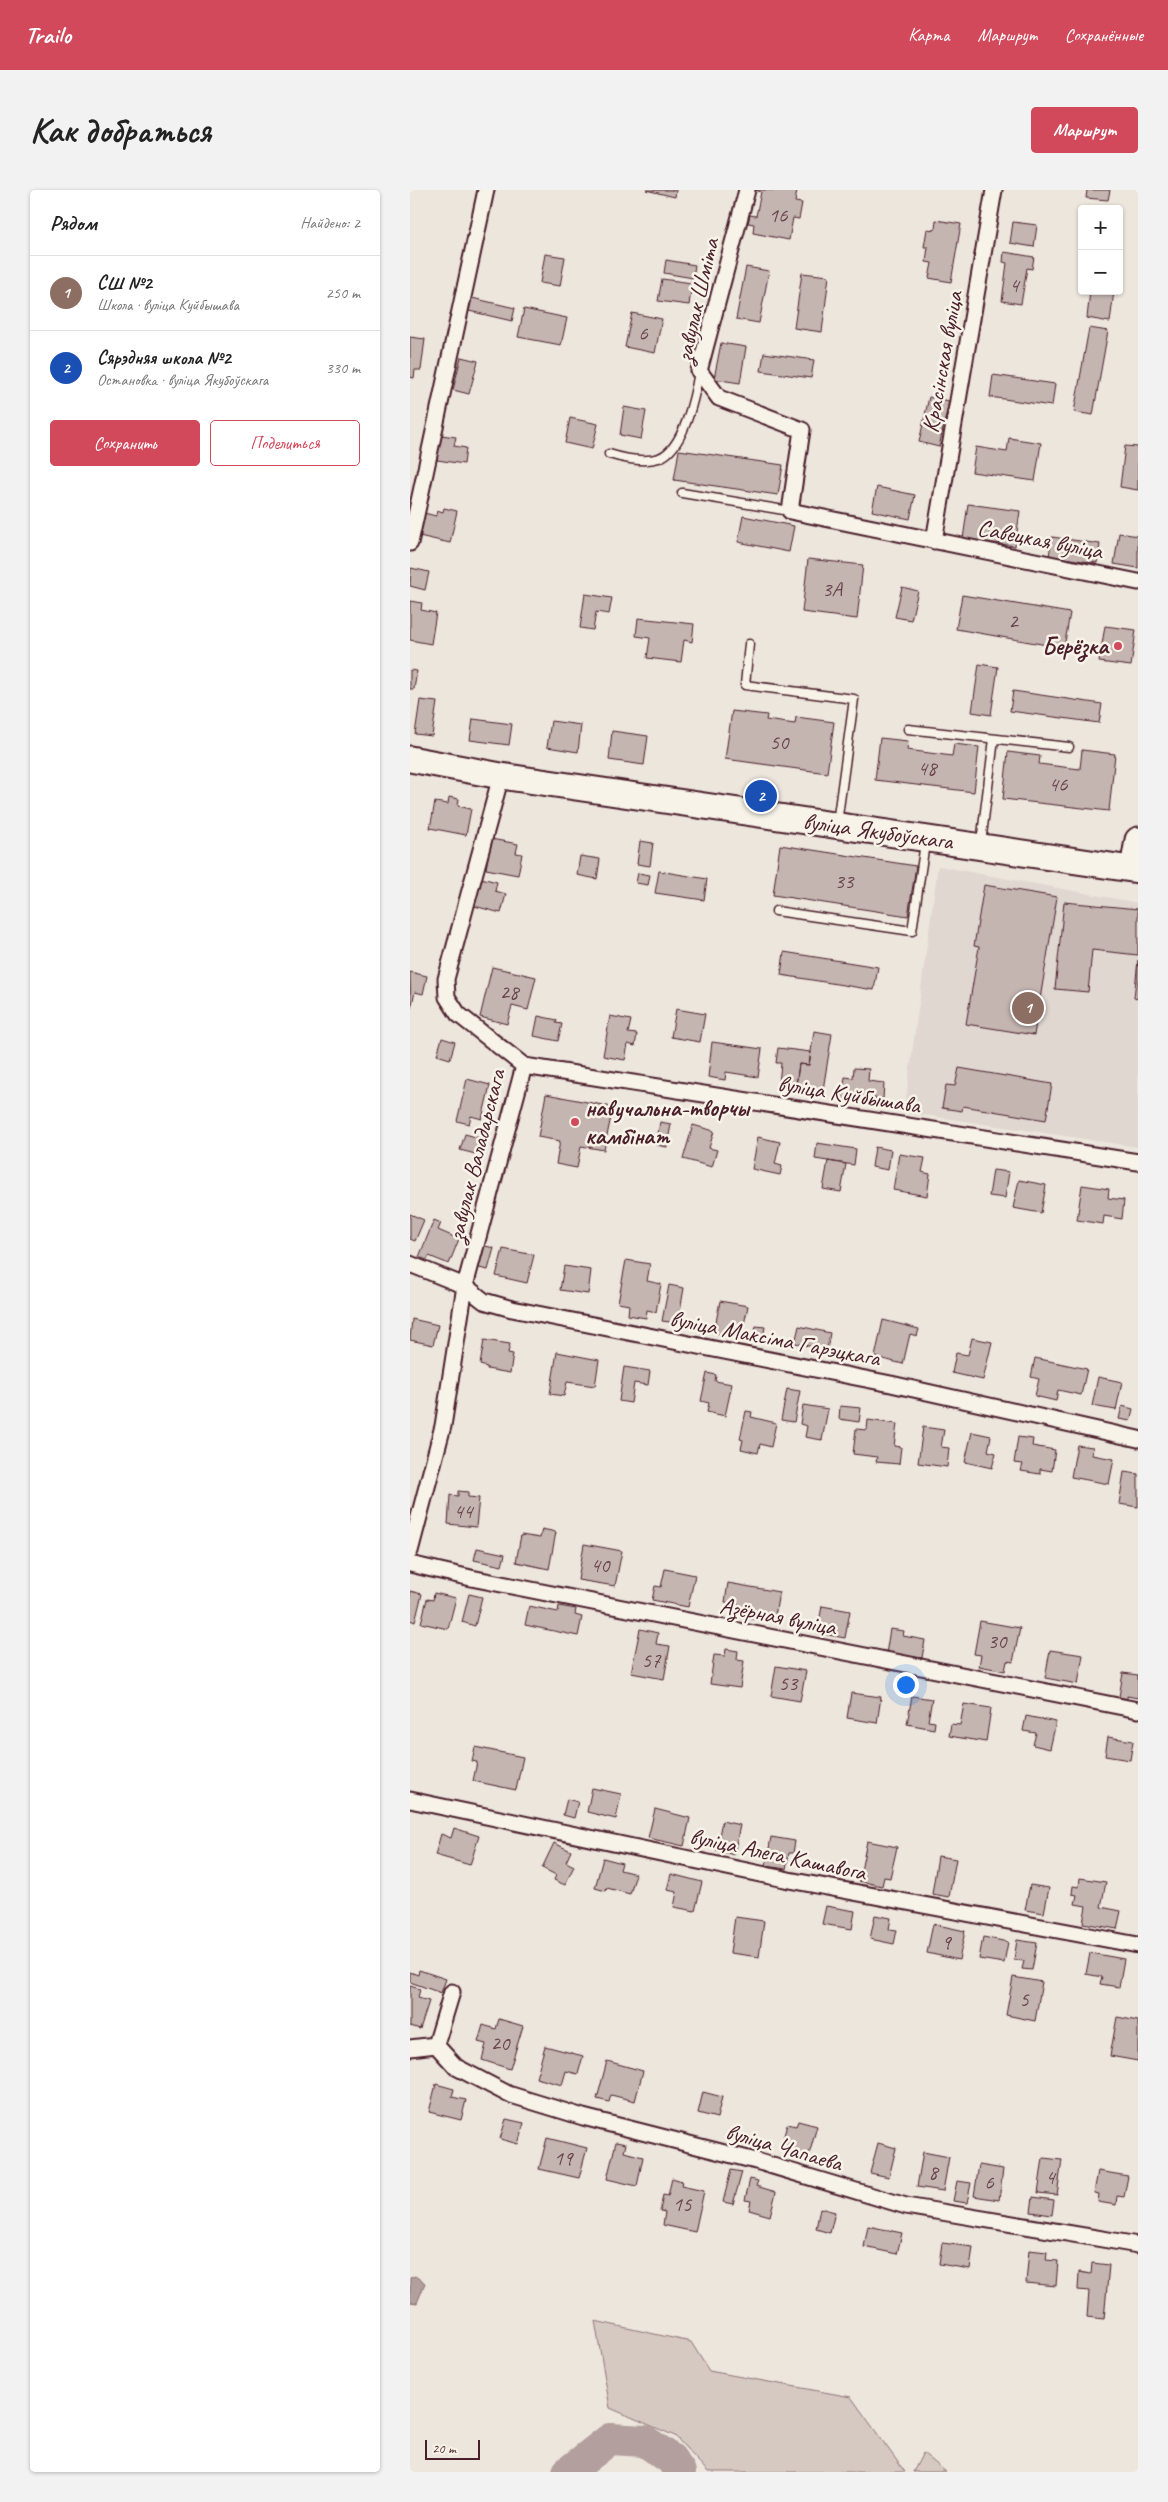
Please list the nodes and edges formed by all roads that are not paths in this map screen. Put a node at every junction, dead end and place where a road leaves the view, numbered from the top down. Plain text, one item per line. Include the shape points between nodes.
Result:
1 (486, 190) edge
2 (747, 190) edge
3 (994, 190) edge
4 (699, 372) junction
5 (609, 454) dead end
6 (682, 493) dead end
7 (790, 511) junction
8 (934, 541) junction
9 (410, 543) edge
10 (1138, 582) edge
11 (749, 644) dead end
12 (908, 729) dead end
13 (994, 739) junction
14 (1069, 747) dead end
15 (410, 759) edge
16 (501, 776) junction
17 (837, 825) junction
18 (926, 838) junction
19 (1138, 840) edge
20 (981, 847) junction
21 (1136, 869) edge
22 (776, 911) dead end
23 (524, 1066) junction
24 (1138, 1162) edge
25 (410, 1264) edge
26 (465, 1286) junction
27 (1138, 1439) edge
28 (410, 1551) edge
29 (410, 1564) edge
30 (1138, 1710) edge
31 (410, 1800) edge
32 (1138, 1945) edge
33 (452, 1992) dead end
34 (436, 2045) junction
35 (410, 2048) edge
36 (1138, 2245) edge

1 - 9 street
2 - 4 street, завулак Шміта
3 - 8 street, Красінская вуліца
4 - 5 lane via 692,406 672,447 660,457 639,460
4 - 7 street, завулак Шміта via 719,398 802,430
6 - 7 lane
7 - 8 street
8 - 10 street, Савецкая вуліца
11 - 17 lane via 745,685 854,699
12 - 13 lane
13 - 14 lane
13 - 20 lane
15 - 16 main road, вуліца Якубоўскага
16 - 17 main road, вуліца Якубоўскага
16 - 23 street, завулак Валадарскага via 446,979 447,997 458,1014
17 - 18 main road, вуліца Якубоўскага
18 - 20 main road, вуліца Якубоўскага
18 - 22 lane via 912,931
19 - 21 main road
20 - 21 main road, вуліца Якубоўскага
23 - 24 street, вуліца Куйбышава
23 - 26 street, завулак Валадарскага
25 - 26 street, вуліца Максіма Гарэцкага
26 - 27 street, вуліца Максіма Гарэцкага via 484,1301 512,1309 891,1384
26 - 28 street, завулак Валадарскага via 443,1426
29 - 30 street, Азёрная вуліца
31 - 32 street, вуліца Алега Кашавога via 789,1880
33 - 34 street
34 - 35 street
34 - 36 street, вуліца Чапаева via 456,2067 508,2094 583,2117 756,2161 906,2206

